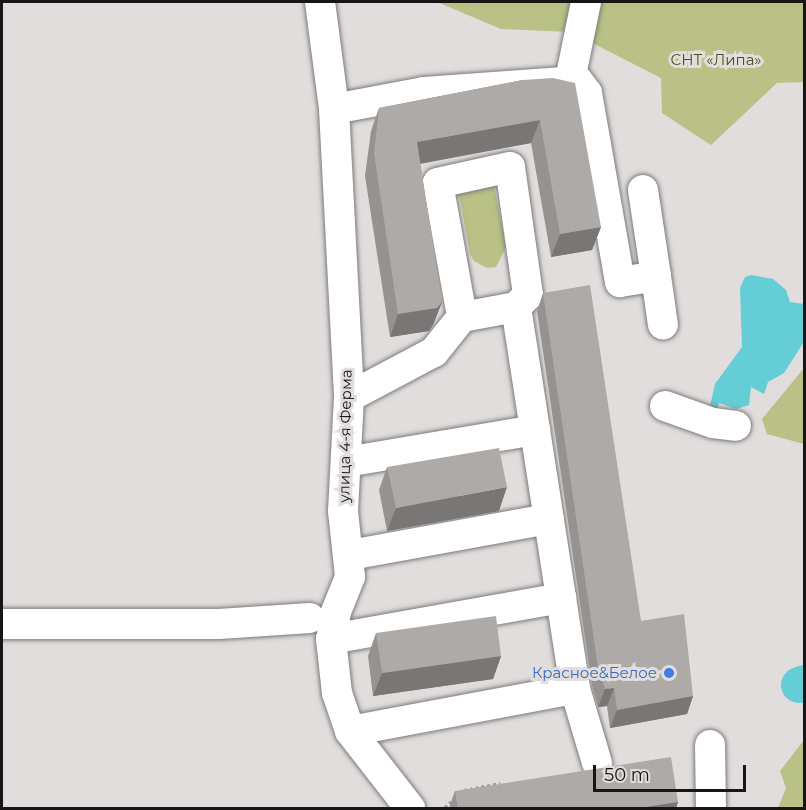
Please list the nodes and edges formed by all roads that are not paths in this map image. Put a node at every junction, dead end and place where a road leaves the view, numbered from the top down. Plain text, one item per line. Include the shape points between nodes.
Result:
1 (320, 2) edge
2 (586, 2) edge
3 (570, 80) junction
4 (334, 109) junction
5 (643, 190) dead end
6 (656, 276) junction
7 (516, 307) junction
8 (462, 317) junction
9 (663, 325) dead end
10 (349, 397) junction
11 (665, 406) dead end
12 (736, 426) dead end
13 (536, 430) junction
14 (346, 462) junction
15 (549, 519) junction
16 (350, 555) junction
17 (561, 598) junction
18 (310, 618) dead end
19 (2, 624) edge
20 (331, 639) junction
21 (575, 689) junction
22 (350, 731) junction
23 (710, 745) dead end
24 (597, 764) dead end
25 (410, 808) edge
26 (711, 808) edge

1 - 4 street, улица 4-я Ферма
2 - 3 street
3 - 4 street via 424,92
3 - 6 street via 578,81 587,93 620,282
4 - 10 street, улица 4-я Ферма
5 - 6 street
6 - 9 street
7 - 8 street
7 - 8 street via 528,295 510,167 438,183
7 - 13 street
8 - 10 street via 434,352
10 - 14 street, улица 4-я Ферма
11 - 12 street via 713,423
13 - 14 street
13 - 15 street
14 - 16 street, улица 4-я Ферма via 344,511
15 - 16 street
15 - 17 street
16 - 20 street, улица 4-я Ферма via 350,577 336,612
17 - 20 street
17 - 21 street
18 - 19 street via 219,624
20 - 22 street, улица 4-я Ферма via 337,693
21 - 22 street
21 - 24 street
22 - 25 street, улица 4-я Ферма
23 - 26 street

